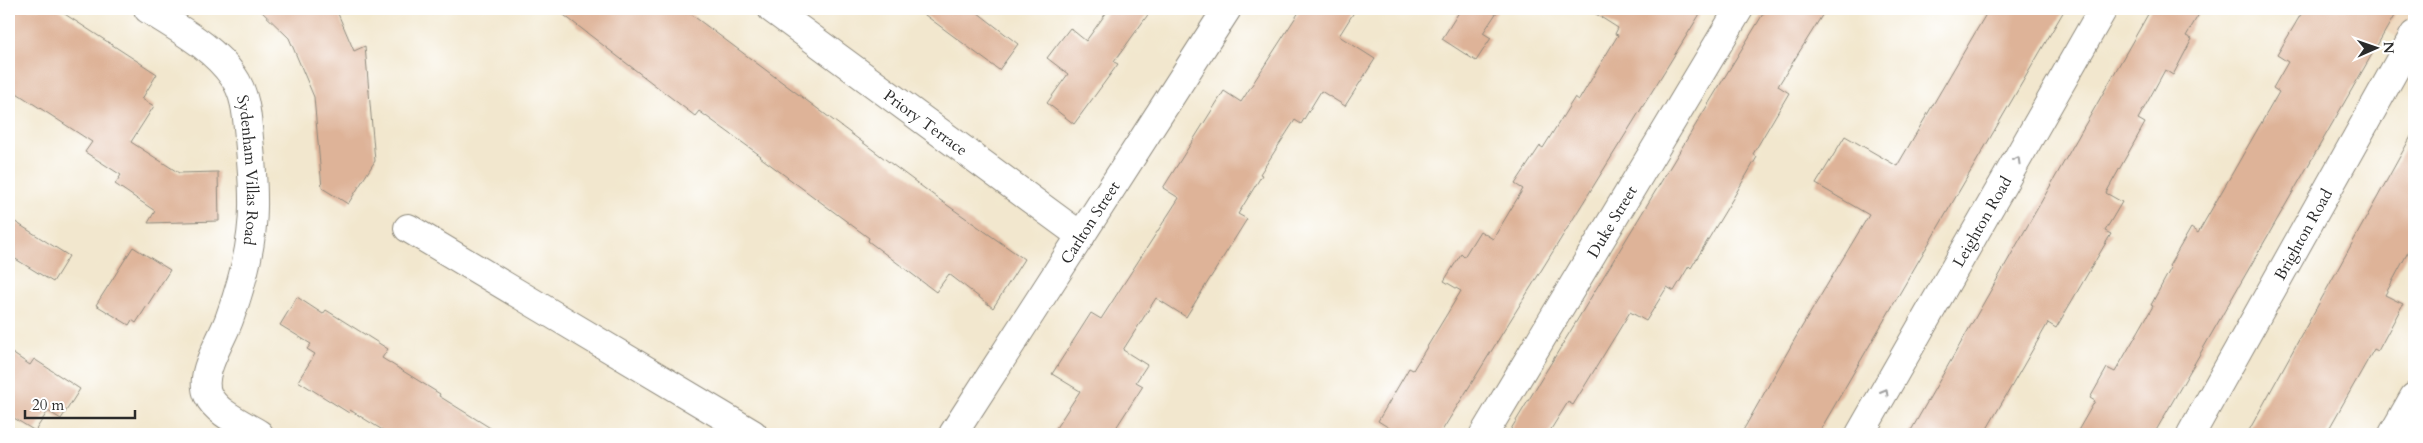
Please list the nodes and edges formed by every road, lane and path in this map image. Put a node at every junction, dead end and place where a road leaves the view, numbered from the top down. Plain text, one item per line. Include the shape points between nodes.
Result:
1 (148, 9) edge
2 (772, 9) edge
3 (1227, 9) edge
4 (1739, 9) edge
5 (2104, 9) edge
6 (2414, 35) edge
7 (408, 228) dead end
8 (1081, 236) junction
9 (2414, 397) edge
10 (259, 434) edge
11 (753, 434) edge
12 (953, 434) edge
13 (1484, 434) edge
14 (1860, 434) edge
15 (2191, 434) edge
16 (2393, 434) edge

1 - 10 street, Sydenham Villas Road via 220,60 235,78 244,99 254,200 246,258 230,318 205,378 208,396 214,404
2 - 8 street, Priory Terrace
3 - 8 street, Carlton Street
4 - 13 street, Duke Street
14 -> 5 street, Leighton Road
6 - 15 street, Brighton Road
7 - 11 street
8 - 12 street, Carlton Street
9 - 16 street

